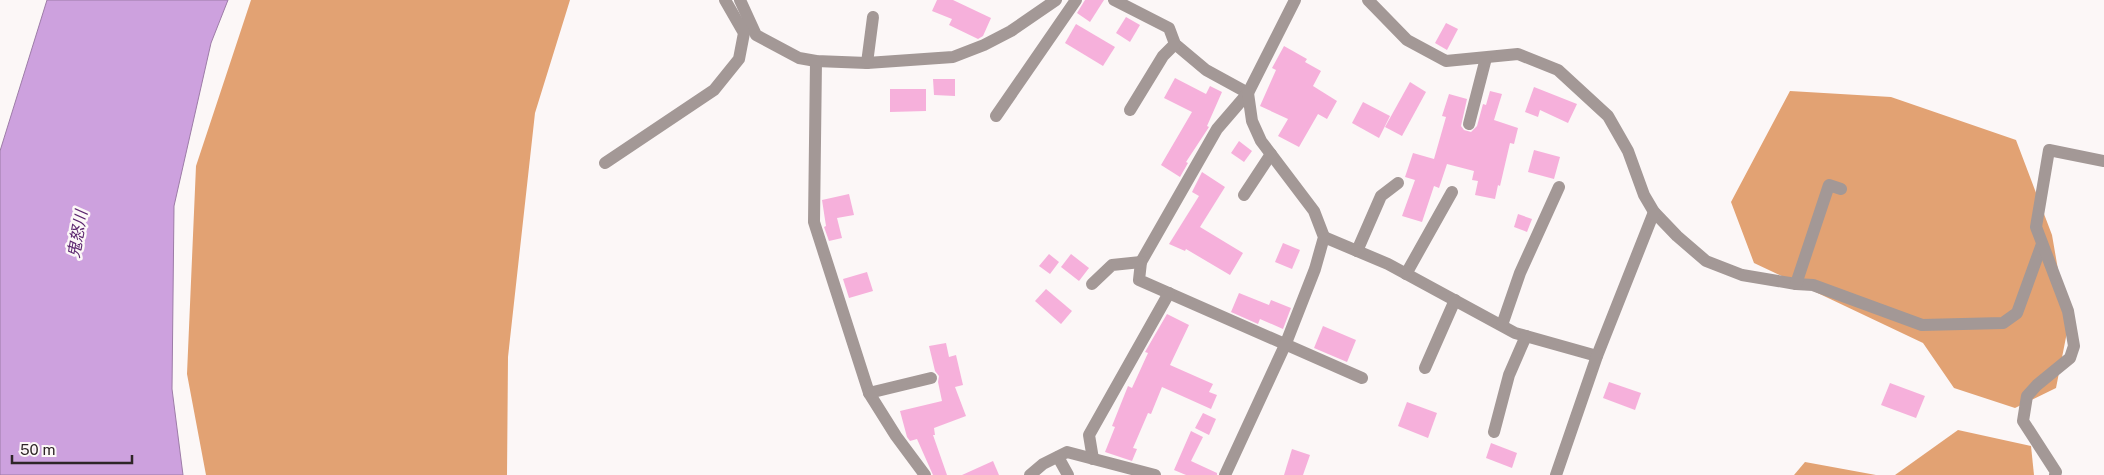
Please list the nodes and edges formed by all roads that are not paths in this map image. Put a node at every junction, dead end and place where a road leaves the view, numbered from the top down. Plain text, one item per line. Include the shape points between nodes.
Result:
1 (725, 0) edge
2 (740, 0) edge
3 (1056, 0) edge
4 (1076, 0) edge
5 (1295, 0) edge
6 (1116, 1) edge
7 (1371, 1) edge
8 (873, 17) dead end
9 (1175, 44) junction
10 (1486, 58) junction
11 (816, 61) junction
12 (867, 63) junction
13 (1248, 93) junction
14 (1130, 110) dead end
15 (996, 116) dead end
16 (1469, 124) dead end
17 (1271, 154) junction
18 (2104, 161) edge
19 (605, 163) dead end
20 (1398, 183) dead end
21 (1559, 187) dead end
22 (1841, 189) dead end
23 (1452, 192) dead end
24 (1244, 195) dead end
25 (1654, 212) junction
26 (1324, 237) junction
27 (2042, 244) junction
28 (1357, 251) junction
29 (1141, 262) junction
30 (1406, 274) junction
31 (1092, 284) dead end
32 (1796, 284) junction
33 (1169, 293) junction
34 (1455, 300) junction
35 (1502, 325) junction
36 (1526, 336) junction
37 (1286, 343) junction
38 (1596, 356) junction
39 (1425, 368) dead end
40 (931, 378) dead end
41 (1362, 378) dead end
42 (869, 393) junction
43 (1494, 432) dead end
44 (1058, 456) junction
45 (1093, 459) junction
46 (924, 475) edge
47 (1030, 475) edge
48 (1068, 475) edge
49 (1155, 475) edge
50 (1224, 475) edge
51 (1556, 475) edge
52 (2055, 475) edge

1 - 19 street via 744,33 739,59 714,90
2 - 11 street via 756,35 799,58
3 - 12 street via 1012,31 953,57
4 - 15 street
5 - 13 street
6 - 9 street via 1169,28
7 - 10 street via 1407,40 1446,61
8 - 12 street
9 - 13 street via 1206,70
9 - 14 street via 1163,56
10 - 16 street
10 - 25 street via 1518,54 1558,70 1608,116 1628,151 1644,195
11 - 12 street
11 - 42 street via 814,222
13 - 17 street via 1252,121 1260,141
13 - 29 street via 1217,129
17 - 24 street
17 - 26 street via 1314,211
18 - 27 street via 2049,150 2036,227
20 - 28 street via 1381,196
21 - 35 street via 1520,273
22 - 32 street via 1829,184
23 - 30 street
25 - 32 street via 1706,261 1742,275
25 - 38 street
26 - 28 street
26 - 37 street
27 - 32 street via 2018,313 2003,323 1922,325 1813,285
27 - 52 street via 2068,311 2074,346 2070,358 2027,396 2023,421
28 - 30 street
29 - 31 street via 1112,265
29 - 33 street via 1140,280
30 - 34 street
33 - 37 street
33 - 45 street via 1089,435
34 - 35 street
34 - 39 street
35 - 36 street
36 - 38 street
36 - 43 street via 1509,375
37 - 41 street
37 - 50 street
38 - 51 street
40 - 42 street
42 - 46 street
44 - 45 street via 1067,452
44 - 47 street
44 - 48 street
45 - 49 street

